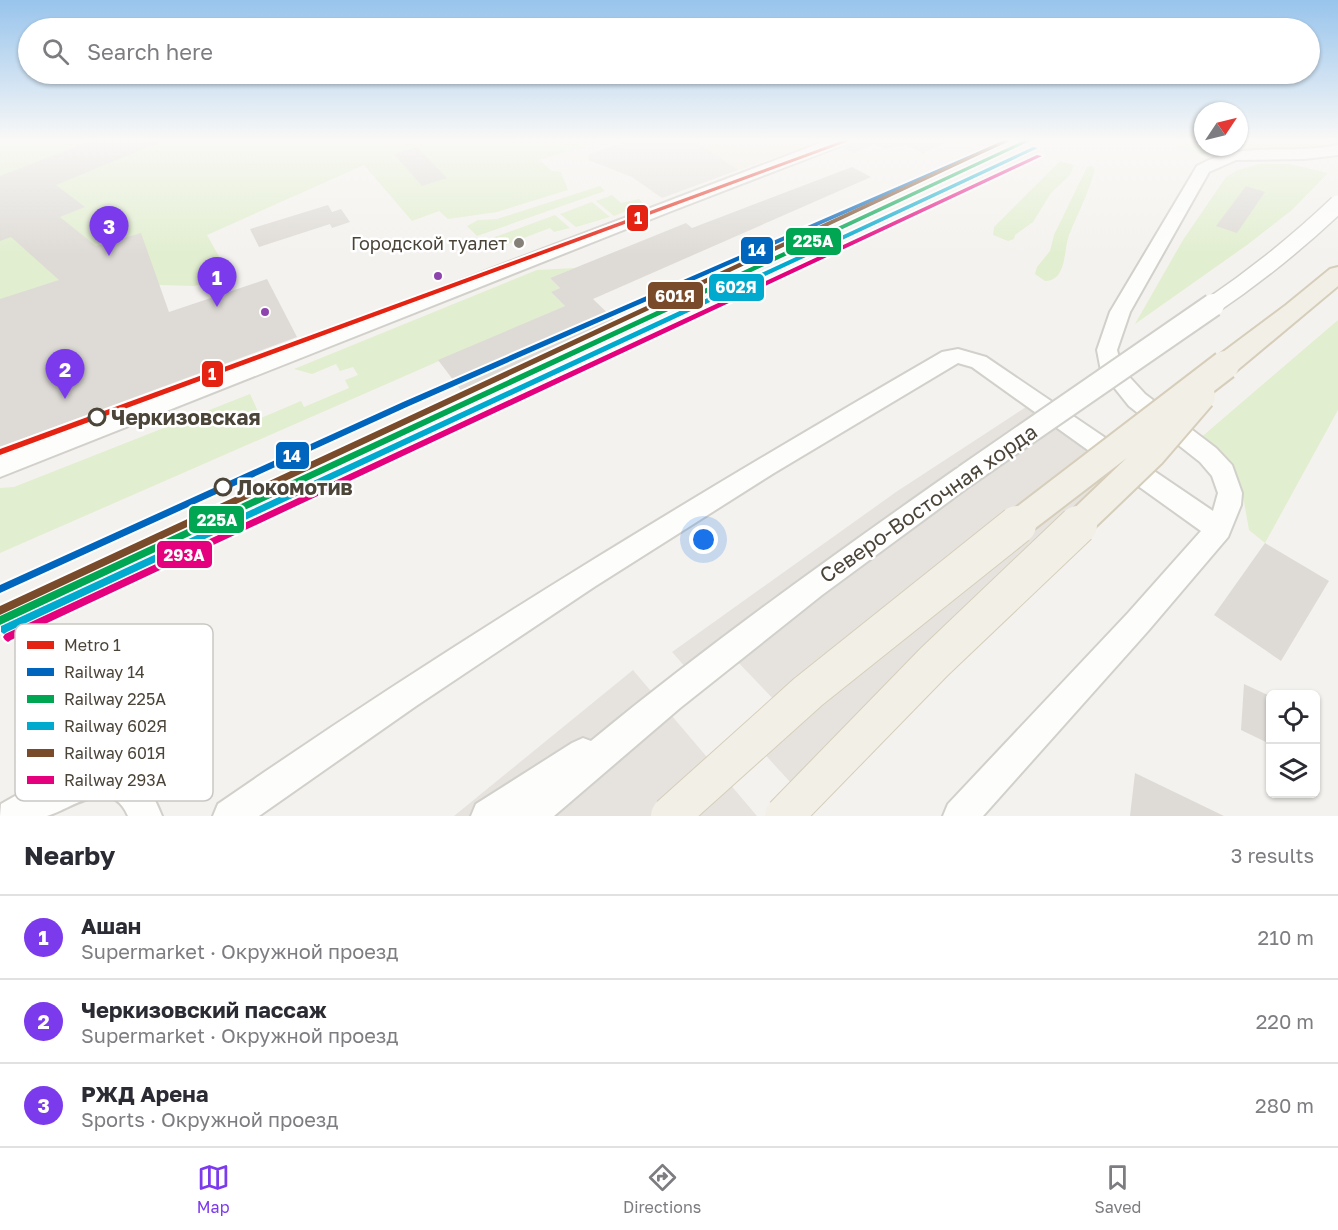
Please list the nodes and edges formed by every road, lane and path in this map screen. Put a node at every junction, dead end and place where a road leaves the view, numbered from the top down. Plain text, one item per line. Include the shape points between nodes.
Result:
1 (742, 178) edge
2 (1198, 178) edge
3 (1338, 204) edge
4 (1338, 274) edge
5 (1225, 365) junction
6 (0, 467) edge
7 (1219, 529) junction
8 (669, 697) junction
9 (41, 801) edge
10 (140, 801) edge
11 (14, 816) edge
12 (145, 816) edge
13 (230, 816) edge
14 (488, 816) edge
15 (528, 816) edge
16 (670, 816) edge
17 (784, 816) edge
18 (960, 816) edge

1 - 6 street
2 - 7 street via 1120,312 1107,350 1112,371 1137,400 1208,454 1223,472 1230,493
3 - 8 street, Северо-Восточная хорда, bridge via 1245,283 955,483 812,586
4 - 5 main road
5 - 16 main road, bridge via 870,640 723,765
5 - 17 main road, bridge via 1172,432 1106,500 986,611
7 - 13 street via 979,362 950,357 580,583 336,741
7 - 18 street
8 - 14 street
8 - 15 street, Северо-Восточная хорда
9 - 11 street
10 - 12 street

